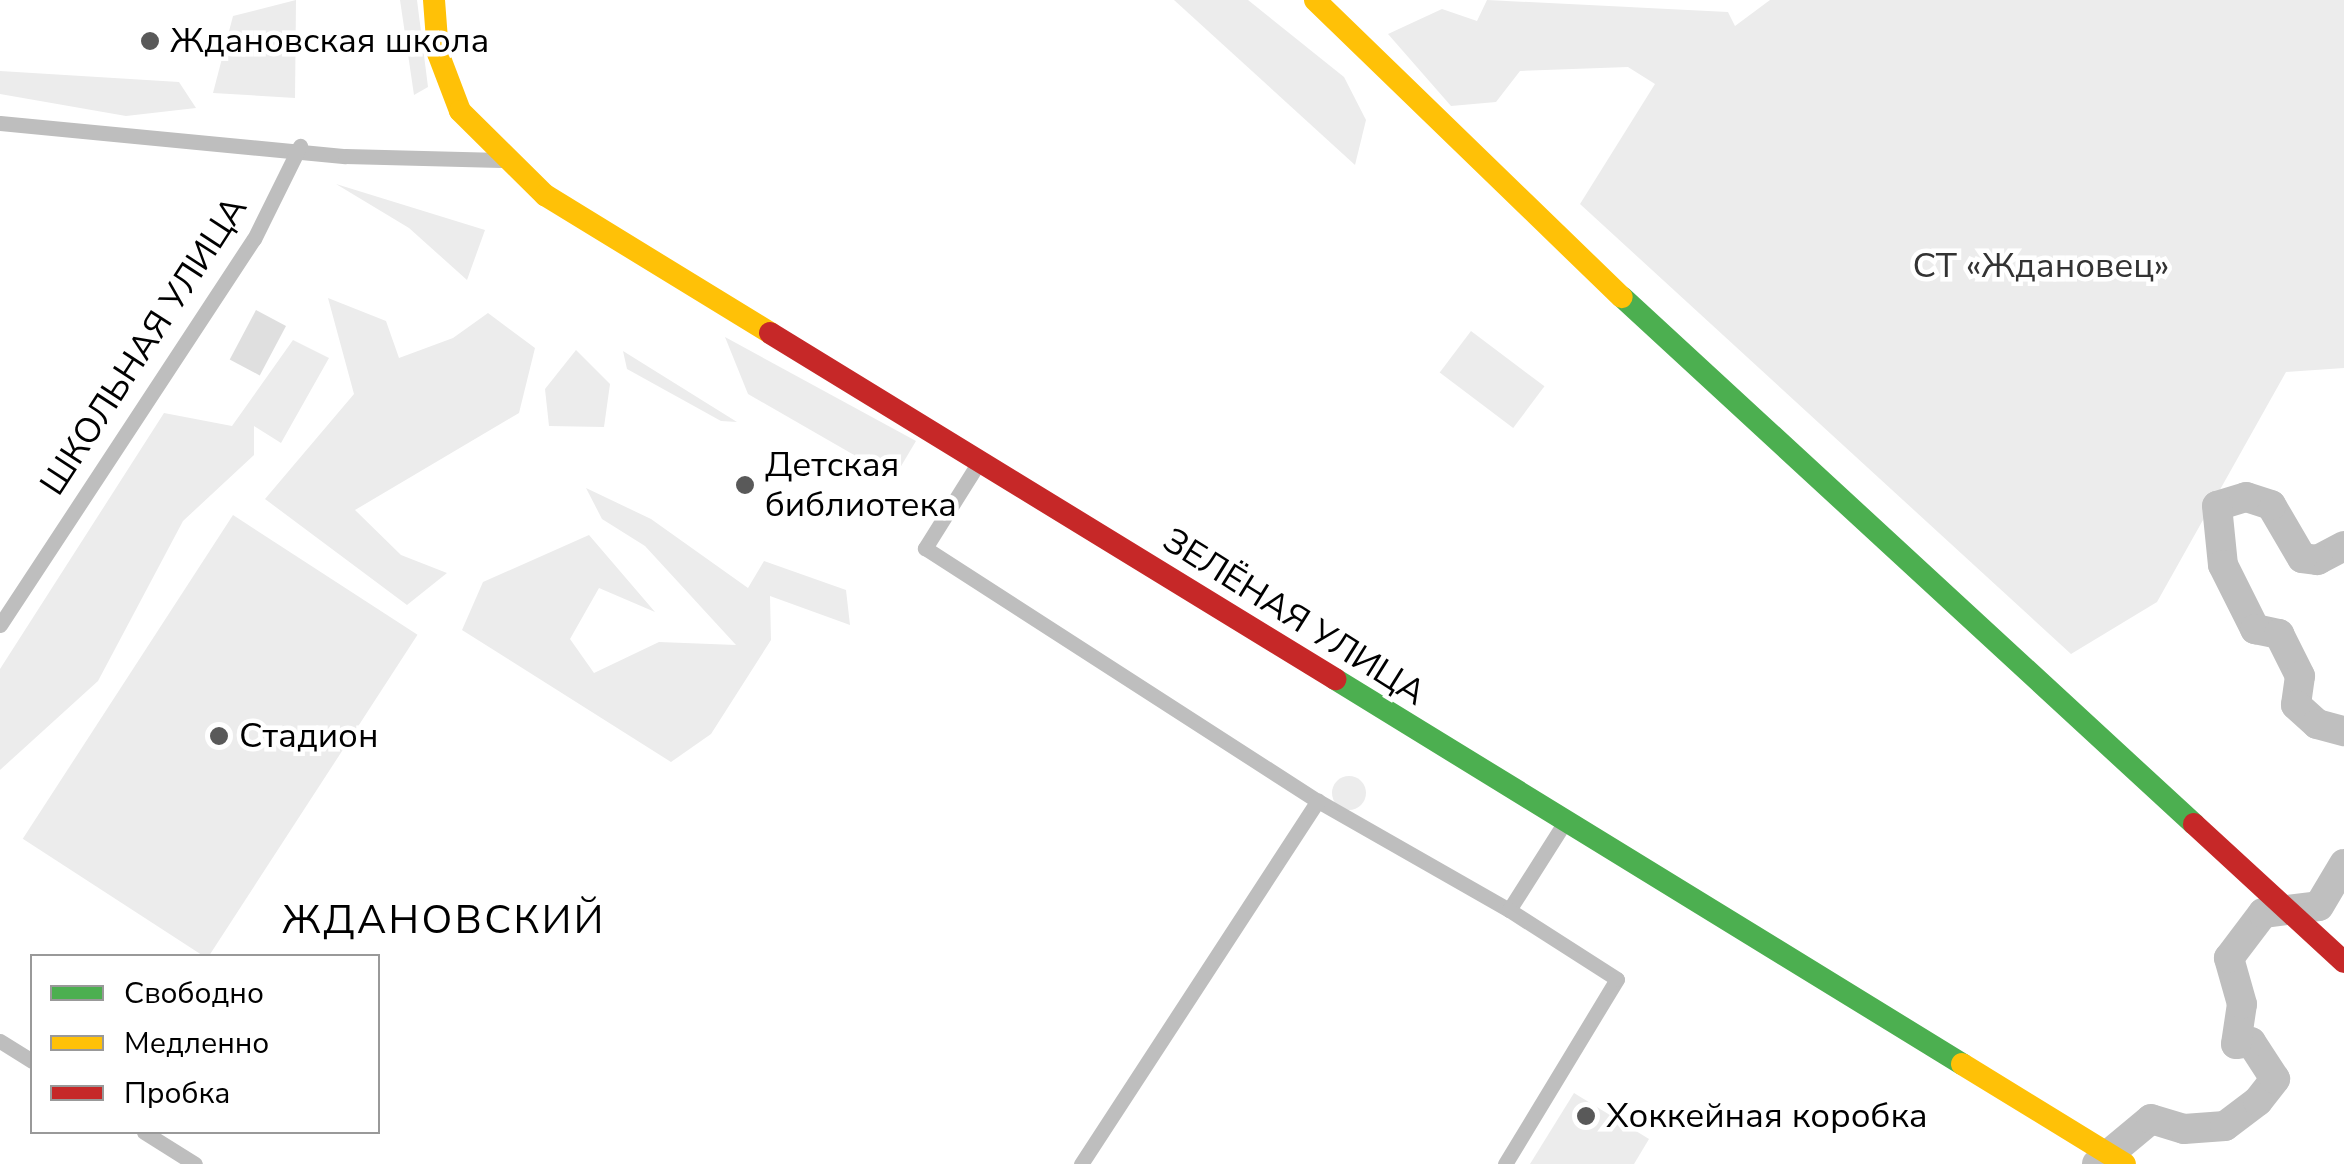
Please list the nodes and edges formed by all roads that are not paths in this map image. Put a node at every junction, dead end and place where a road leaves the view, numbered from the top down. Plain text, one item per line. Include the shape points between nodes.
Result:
1 (434, 0) edge
2 (1315, 0) edge
3 (0, 123) edge
4 (300, 146) junction
5 (501, 160) junction
6 (979, 462) junction
7 (0, 625) edge
8 (1318, 801) junction
9 (1563, 825) junction
10 (1510, 910) junction
11 (2344, 962) edge
12 (0, 1041) edge
13 (30, 1060) edge
14 (147, 1134) edge
15 (195, 1164) edge
16 (1081, 1164) edge
17 (1504, 1164) edge
18 (2125, 1164) edge

1 - 5 street, ЗЕЛЁНАЯ УЛИЦА via 444,78 460,111
2 - 11 street via 1466,152
3 - 4 street
4 - 5 street via 345,156
4 - 7 street, ШКОЛЬНАЯ УЛИЦА via 254,239
5 - 6 street, ЗЕЛЁНАЯ УЛИЦА via 545,195
6 - 8 street via 925,548
6 - 9 street, ЗЕЛЁНАЯ УЛИЦА
8 - 10 street
8 - 16 street
9 - 10 street
9 - 18 street, ЗЕЛЁНАЯ УЛИЦА
10 - 17 street via 1617,979
12 - 13 street
14 - 15 street

